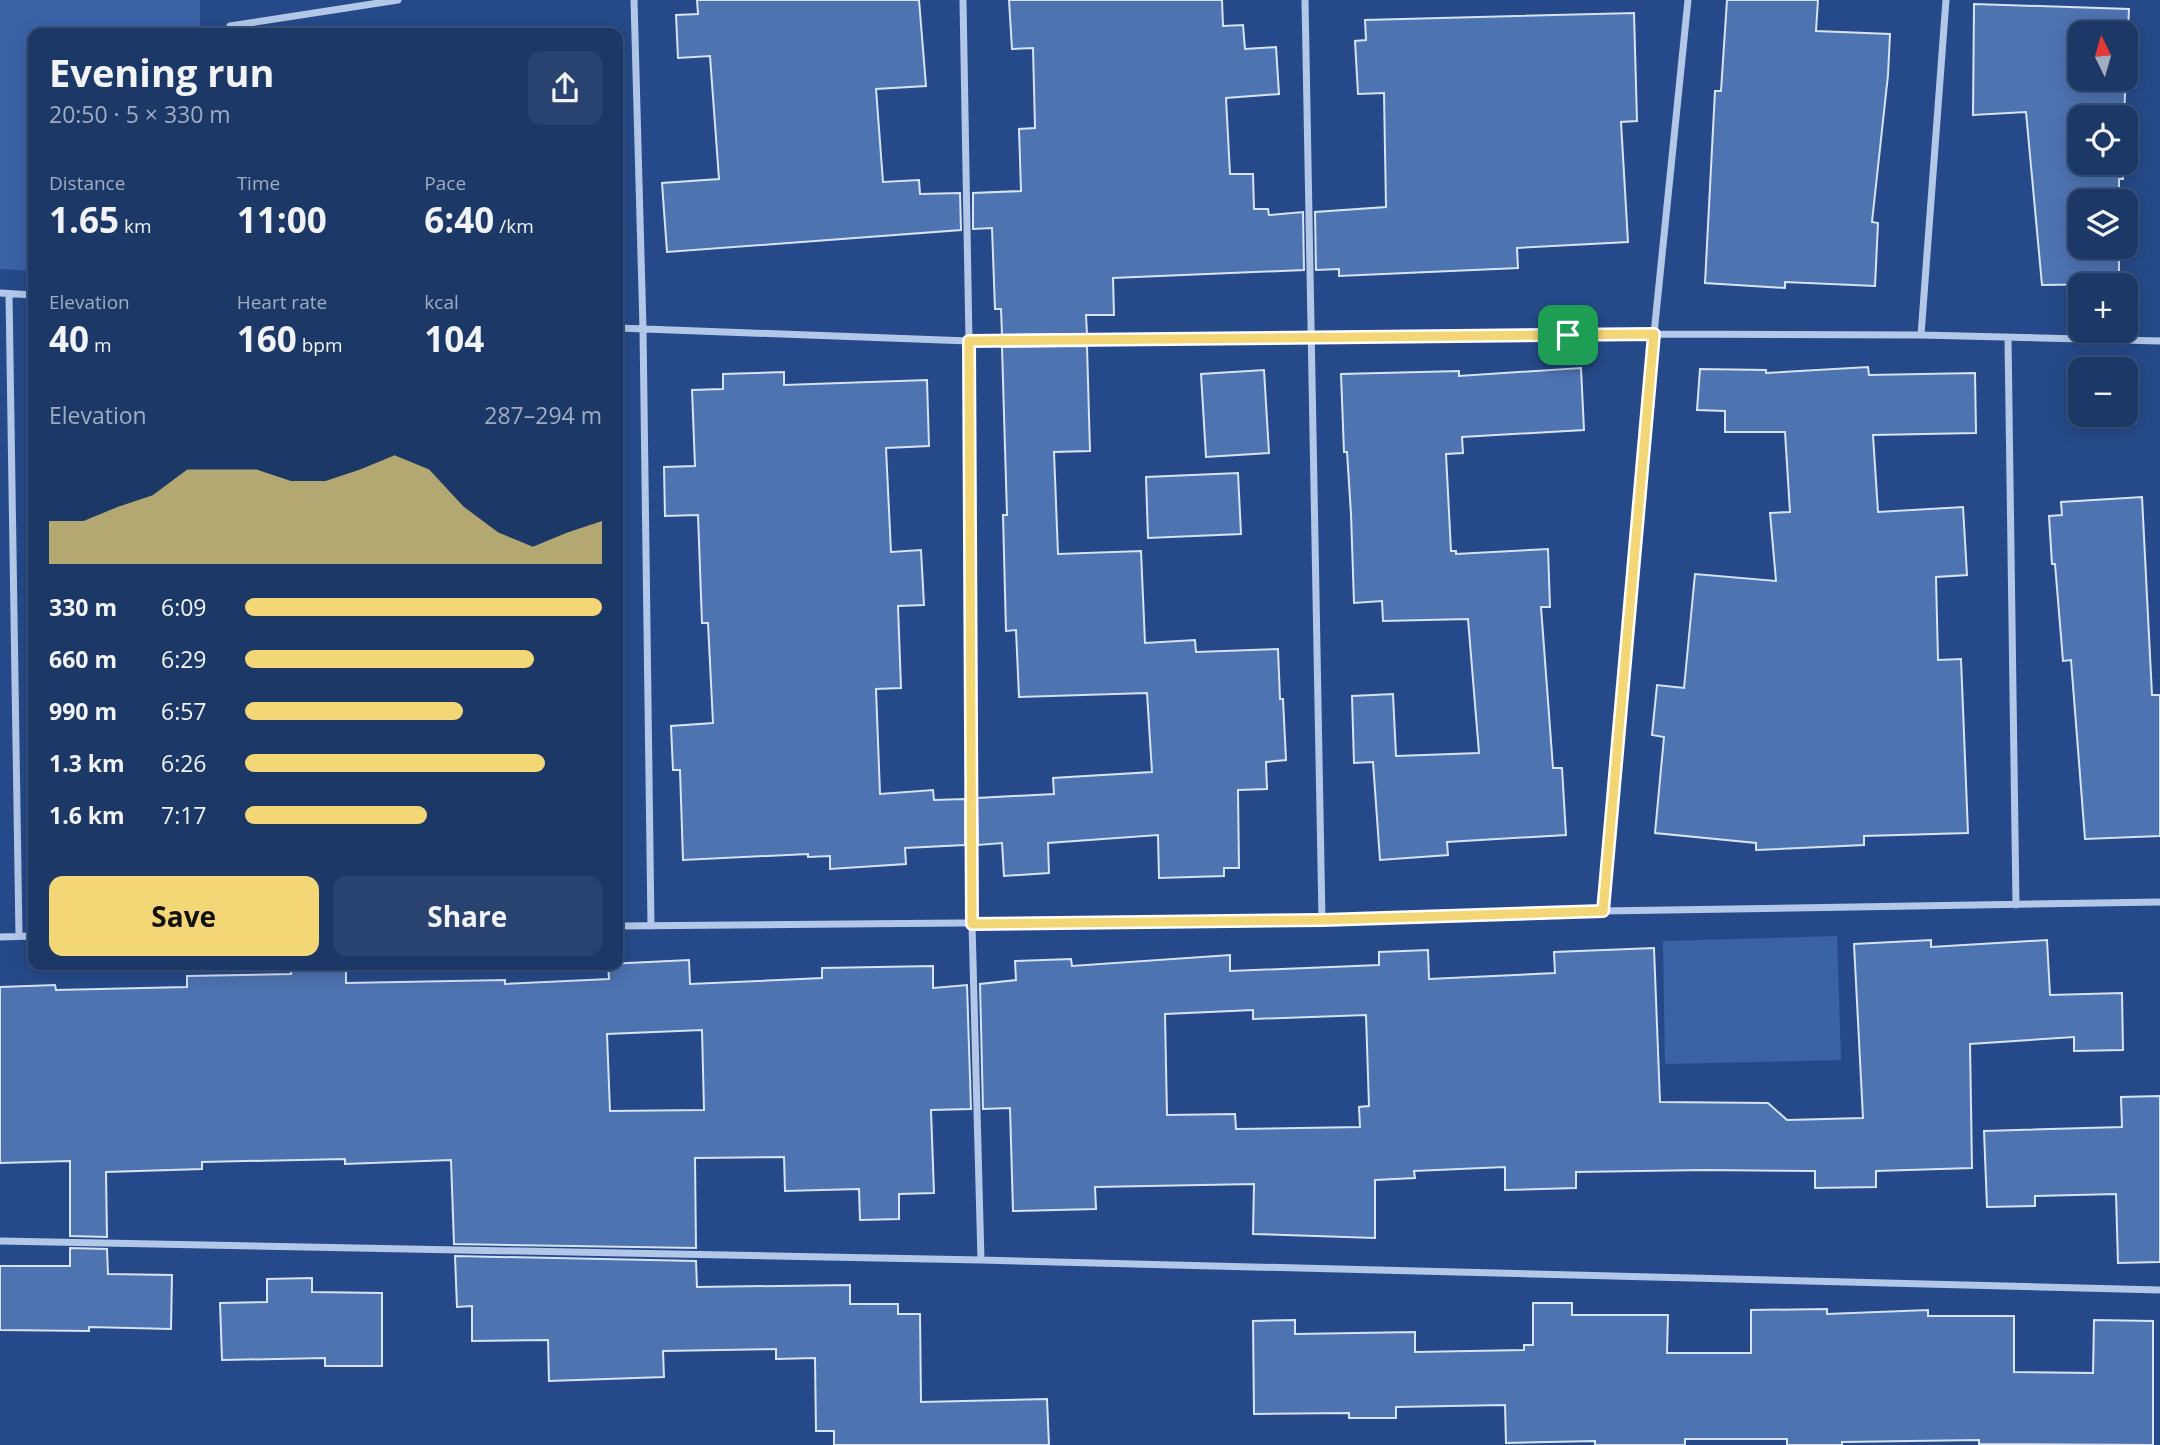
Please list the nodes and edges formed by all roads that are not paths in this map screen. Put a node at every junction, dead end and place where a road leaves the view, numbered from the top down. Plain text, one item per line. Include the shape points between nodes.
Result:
1 (398, 0) edge
2 (634, 0) edge
3 (962, 0) edge
4 (1305, 0) edge
5 (1688, 0) edge
6 (1946, 0) edge
7 (230, 28) edge
8 (0, 293) edge
9 (9, 294) junction
10 (28, 295) edge
11 (623, 328) edge
12 (643, 329) junction
13 (1654, 334) junction
14 (1922, 335) junction
15 (1312, 338) junction
16 (2008, 338) junction
17 (969, 341) junction
18 (2160, 341) edge
19 (2160, 902) edge
20 (2016, 905) junction
21 (1603, 911) junction
22 (1322, 920) junction
23 (972, 924) junction
24 (623, 926) edge
25 (652, 926) junction
26 (19, 936) junction
27 (28, 936) edge
28 (0, 937) edge
29 (0, 1241) edge
30 (981, 1261) junction
31 (2160, 1290) edge

1 - 7 street
2 - 12 street
3 - 17 street
4 - 15 street
5 - 13 street
6 - 14 street
8 - 9 street
9 - 10 street
9 - 26 street
11 - 12 street
12 - 17 street
12 - 25 street
13 - 14 street
13 - 15 street
13 - 21 street
14 - 16 street
15 - 17 street
15 - 22 street
16 - 18 street
16 - 20 street
17 - 23 street
19 - 20 street
20 - 21 street
21 - 22 street
22 - 23 street
23 - 25 street
23 - 30 street
24 - 25 street
26 - 27 street
26 - 28 street
29 - 30 street
30 - 31 street

